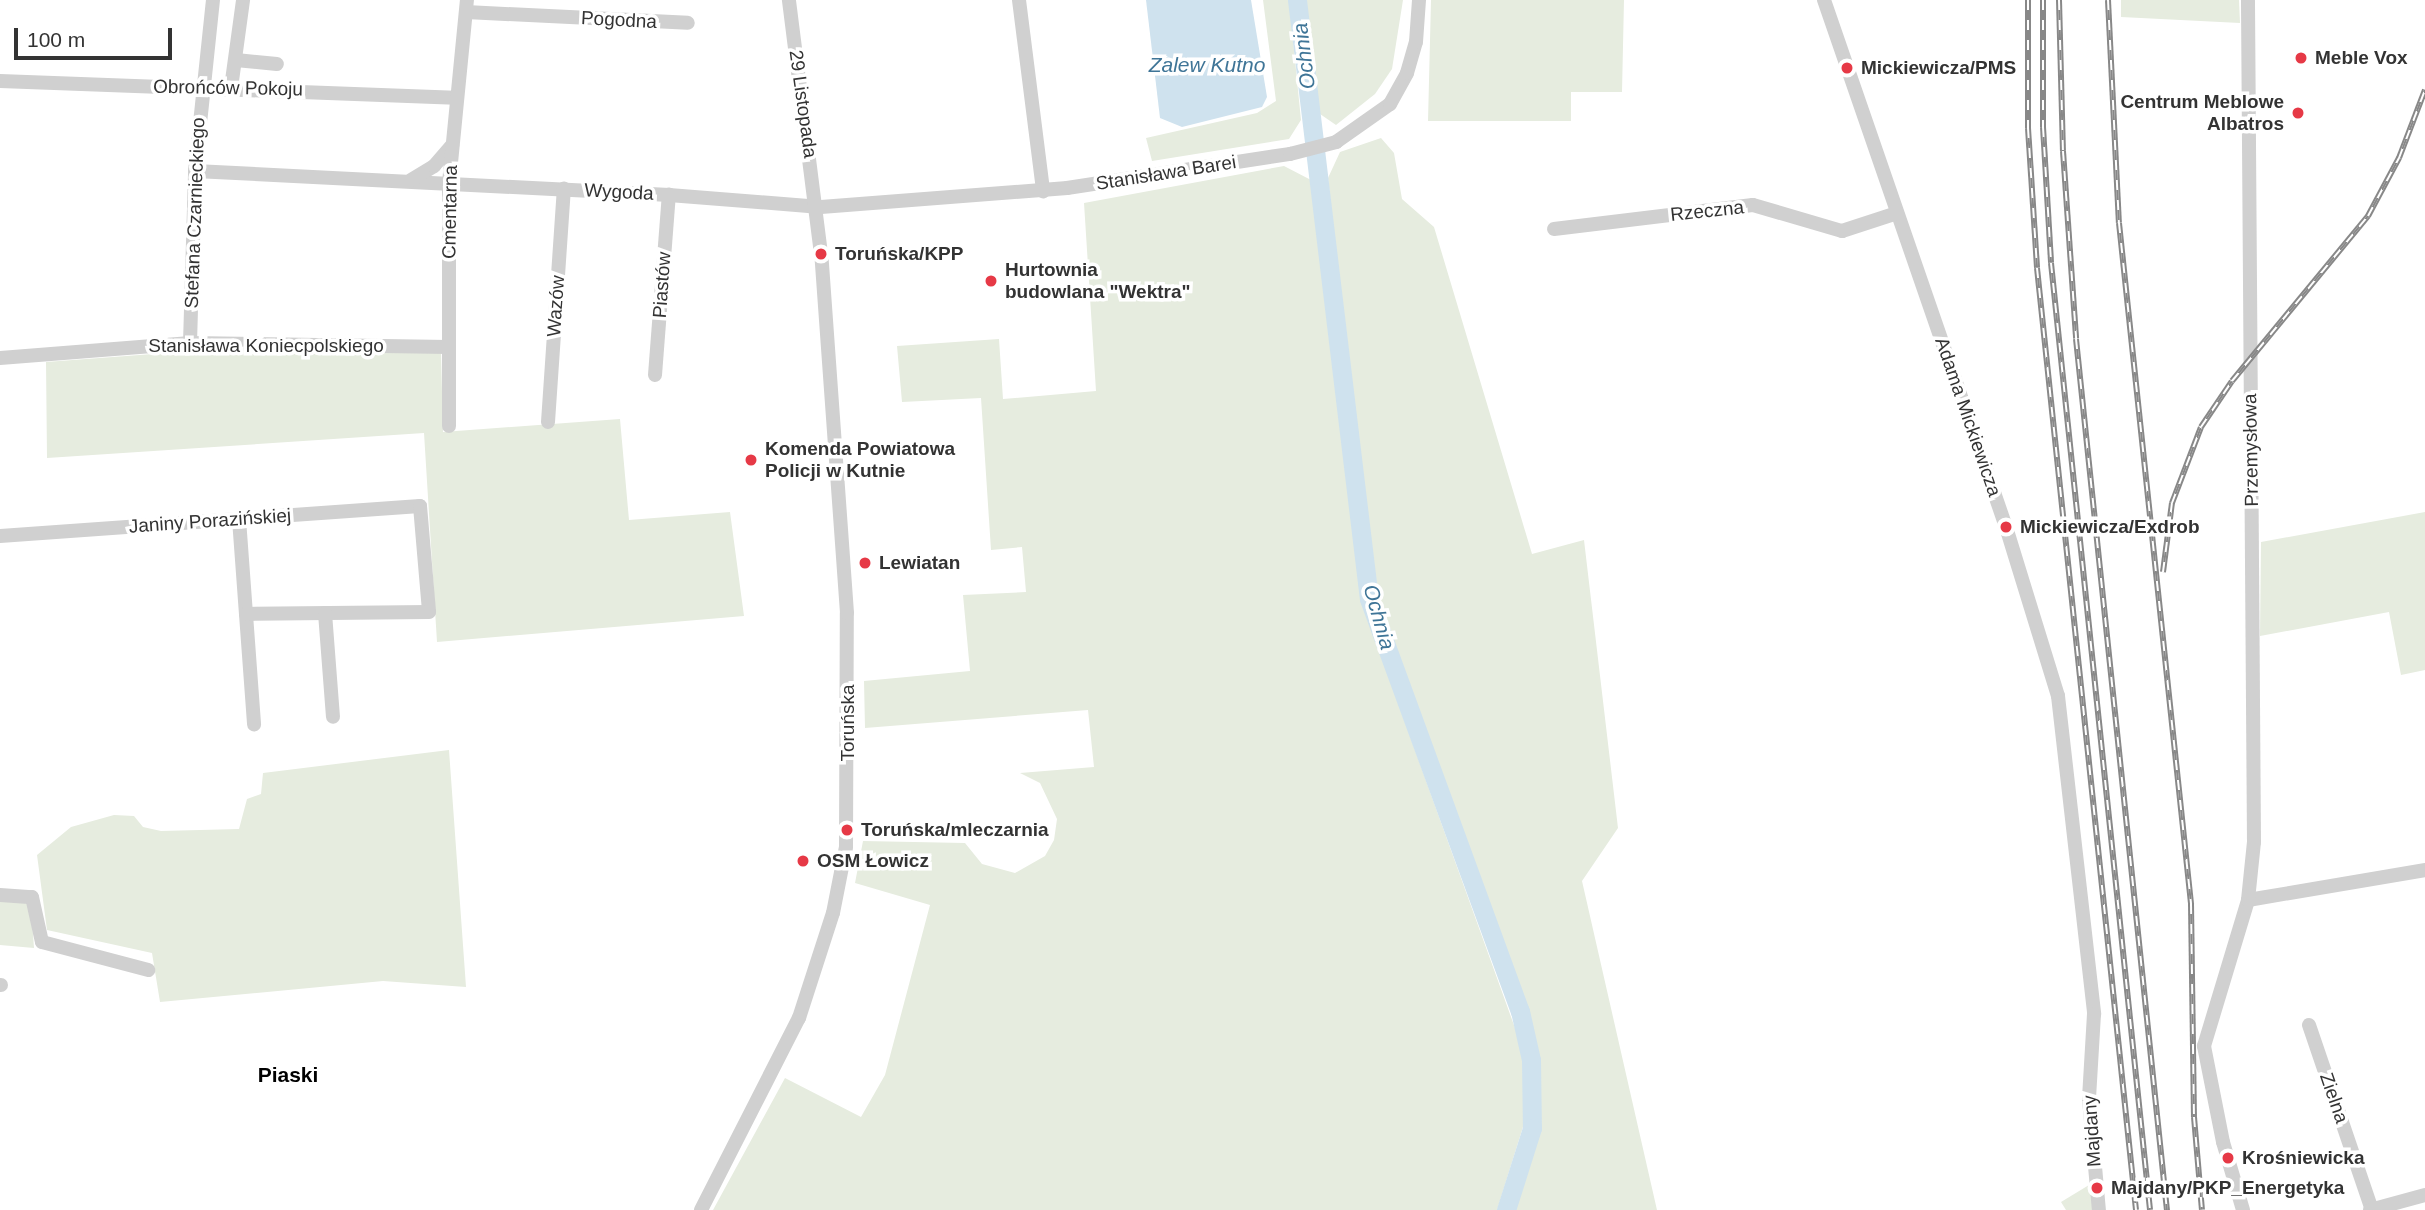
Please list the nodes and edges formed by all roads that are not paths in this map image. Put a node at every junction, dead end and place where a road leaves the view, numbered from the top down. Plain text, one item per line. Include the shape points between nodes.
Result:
1 (213, 0) edge
2 (243, 0) edge
3 (789, 0) edge
4 (1019, 0) edge
5 (1419, 0) edge
6 (1824, 0) edge
7 (2248, 0) edge
8 (467, 6) edge
9 (688, 23) dead end
10 (236, 60) junction
11 (277, 64) dead end
12 (0, 81) edge
13 (201, 88) junction
14 (231, 88) junction
15 (456, 98) junction
16 (452, 145) junction
17 (195, 171) junction
18 (410, 180) junction
19 (449, 183) junction
20 (564, 189) junction
21 (1043, 191) junction
22 (668, 195) junction
23 (816, 207) junction
24 (1897, 213) junction
25 (1554, 229) dead end
26 (190, 343) junction
27 (448, 347) junction
28 (0, 358) edge
29 (656, 375) dead end
30 (548, 422) dead end
31 (449, 426) dead end
32 (239, 519) junction
33 (0, 536) edge
34 (325, 613) junction
35 (246, 614) junction
36 (333, 717) dead end
37 (254, 723) dead end
38 (2425, 870) edge
39 (0, 895) edge
40 (2248, 900) junction
41 (148, 970) dead end
42 (2309, 1025) dead end
43 (2093, 1052) joint
44 (2425, 1195) edge
45 (701, 1210) edge
46 (2099, 1210) edge
47 (2243, 1210) edge
48 (2371, 1210) edge

1 - 13 street, Stefana Czarnieckiego
2 - 10 street
3 - 23 street, 29 Listopada
4 - 21 street
5 - 21 street, Stanisława Barei via 1416,43 1390,104 1336,142 1290,154
6 - 24 street, Adama Mickiewicza
7 - 40 street, Przemysłowa via 2254,842
8 - 9 street, Pogodna
8 - 15 street, Cmentarna
10 - 11 street
10 - 14 street
12 - 13 street, Obrońców Pokoju
13 - 14 street, Obrońców Pokoju
13 - 17 street, Stefana Czarnieckiego
14 - 15 street, Obrońców Pokoju
15 - 16 street, Cmentarna
16 - 18 street via 434,166
16 - 19 street, Cmentarna
17 - 18 street, Wygoda
17 - 26 street, Stefana Czarnieckiego
18 - 19 street, Wygoda
19 - 20 street, Wygoda
19 - 27 street, Cmentarna
20 - 22 street, Wygoda
20 - 30 street, Wazów
21 - 23 street, Wygoda
22 - 23 street, Wygoda
22 - 29 street, Piastów
23 - 45 street, Toruńska via 847,613 846,847 833,913 799,1018
24 - 25 street, Rzeczna via 1842,231 1753,205
24 - 43 street, Adama Mickiewicza via 2006,527 2057,696 2080,868 2094,1014
26 - 27 street, Stanisława Koniecpolskiego
26 - 28 street, Stanisława Koniecpolskiego
27 - 31 street, Cmentarna
32 - 33 street, Janiny Porazińskiej
32 - 34 street, Janiny Porazińskiej via 420,506 429,612
32 - 35 street
34 - 35 street
34 - 36 street
35 - 37 street
38 - 40 street
39 - 41 street via 32,897 41,942
40 - 47 street via 2204,1046 2215,1110
42 - 48 street, Zielna
43 - 46 street, Majdany via 2089,1099
44 - 48 street

